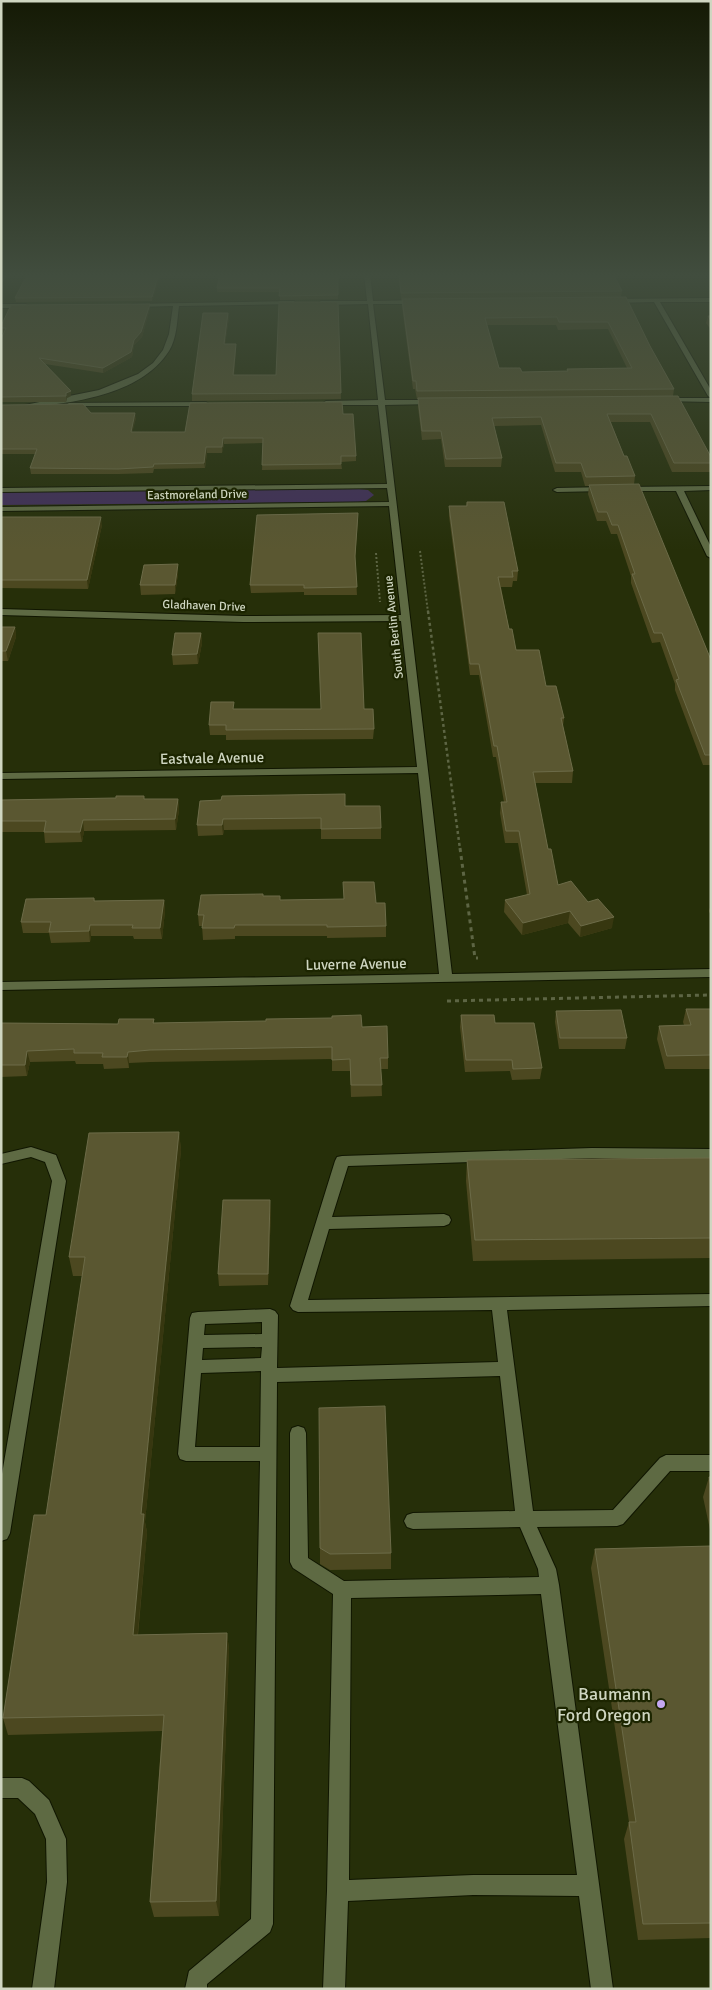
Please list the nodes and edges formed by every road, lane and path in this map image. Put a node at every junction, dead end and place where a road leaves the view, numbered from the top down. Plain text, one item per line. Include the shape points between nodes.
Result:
1 (151, 366) edge
2 (377, 366) edge
3 (694, 366) edge
4 (119, 385) junction
5 (711, 396) edge
6 (652, 400) edge
7 (711, 400) edge
8 (439, 402) edge
9 (322, 403) edge
10 (381, 403) junction
11 (214, 404) edge
12 (146, 405) junction
13 (390, 486) junction
14 (679, 488) junction
15 (711, 488) edge
16 (1, 490) edge
17 (557, 490) dead end
18 (393, 504) junction
19 (1, 509) edge
20 (420, 551) dead end
21 (376, 553) dead end
22 (711, 556) edge
23 (381, 608) dead end
24 (1, 612) edge
25 (405, 618) junction
26 (423, 770) junction
27 (1, 776) edge
28 (484, 958) dead end
29 (711, 973) edge
30 (446, 978) junction
31 (1, 986) edge
32 (711, 995) edge
33 (447, 1000) dead end
34 (711, 1154) edge
35 (1, 1159) edge
36 (444, 1220) dead end
37 (322, 1223) junction
38 (711, 1300) edge
39 (499, 1304) junction
40 (270, 1340) junction
41 (196, 1342) junction
42 (194, 1367) junction
43 (507, 1369) junction
44 (269, 1370) junction
45 (298, 1433) dead end
46 (268, 1454) junction
47 (711, 1463) edge
48 (525, 1520) junction
49 (413, 1521) dead end
50 (1, 1533) edge
51 (550, 1585) junction
52 (342, 1590) junction
53 (1, 1788) edge
54 (588, 1886) junction
55 (338, 1891) junction
56 (43, 1989) edge
57 (196, 1989) edge
58 (334, 1989) edge
59 (602, 1989) edge

1 - 4 street
2 - 10 street, South Berlin Avenue
3 - 5 street
4 - 12 street via 112,392 116,399
4 - 12 street via 76,399 18,406
6 - 7 street
8 - 10 street
9 - 10 street
10 - 13 street, South Berlin Avenue
11 - 12 street
13 - 16 street, Eastmoreland Drive
13 - 18 street, South Berlin Avenue
14 - 15 street
14 - 17 street
14 - 22 street
18 - 19 street, Eastmoreland Drive
18 - 25 street, South Berlin Avenue
20 - 28 path via 475,958
21 - 23 path
24 - 25 street, Gladhaven Drive via 263,620
25 - 26 street, South Berlin Avenue
26 - 27 street, Eastvale Avenue
26 - 30 street, South Berlin Avenue
29 - 30 street, Luverne Avenue
30 - 31 street, Luverne Avenue
32 - 33 path
34 - 37 street via 592,1153 342,1161
35 - 50 street via 31,1152 51,1158 59,1181
36 - 37 street
37 - 39 street via 298,1306
38 - 39 street
39 - 43 street
40 - 41 street
40 - 41 street via 270,1315 198,1318
40 - 44 street
41 - 42 street
42 - 44 street
42 - 46 street via 186,1454
43 - 44 street
43 - 48 street
44 - 46 street
45 - 52 street via 299,1562
46 - 57 street via 262,1924 197,1979
47 - 48 street via 666,1463 617,1518
48 - 49 street
48 - 51 street via 547,1569
51 - 52 street
51 - 54 street
52 - 55 street
53 - 56 street via 22,1788 42,1807 56,1839 56,1882
54 - 55 street via 473,1885
54 - 59 street
55 - 58 street

